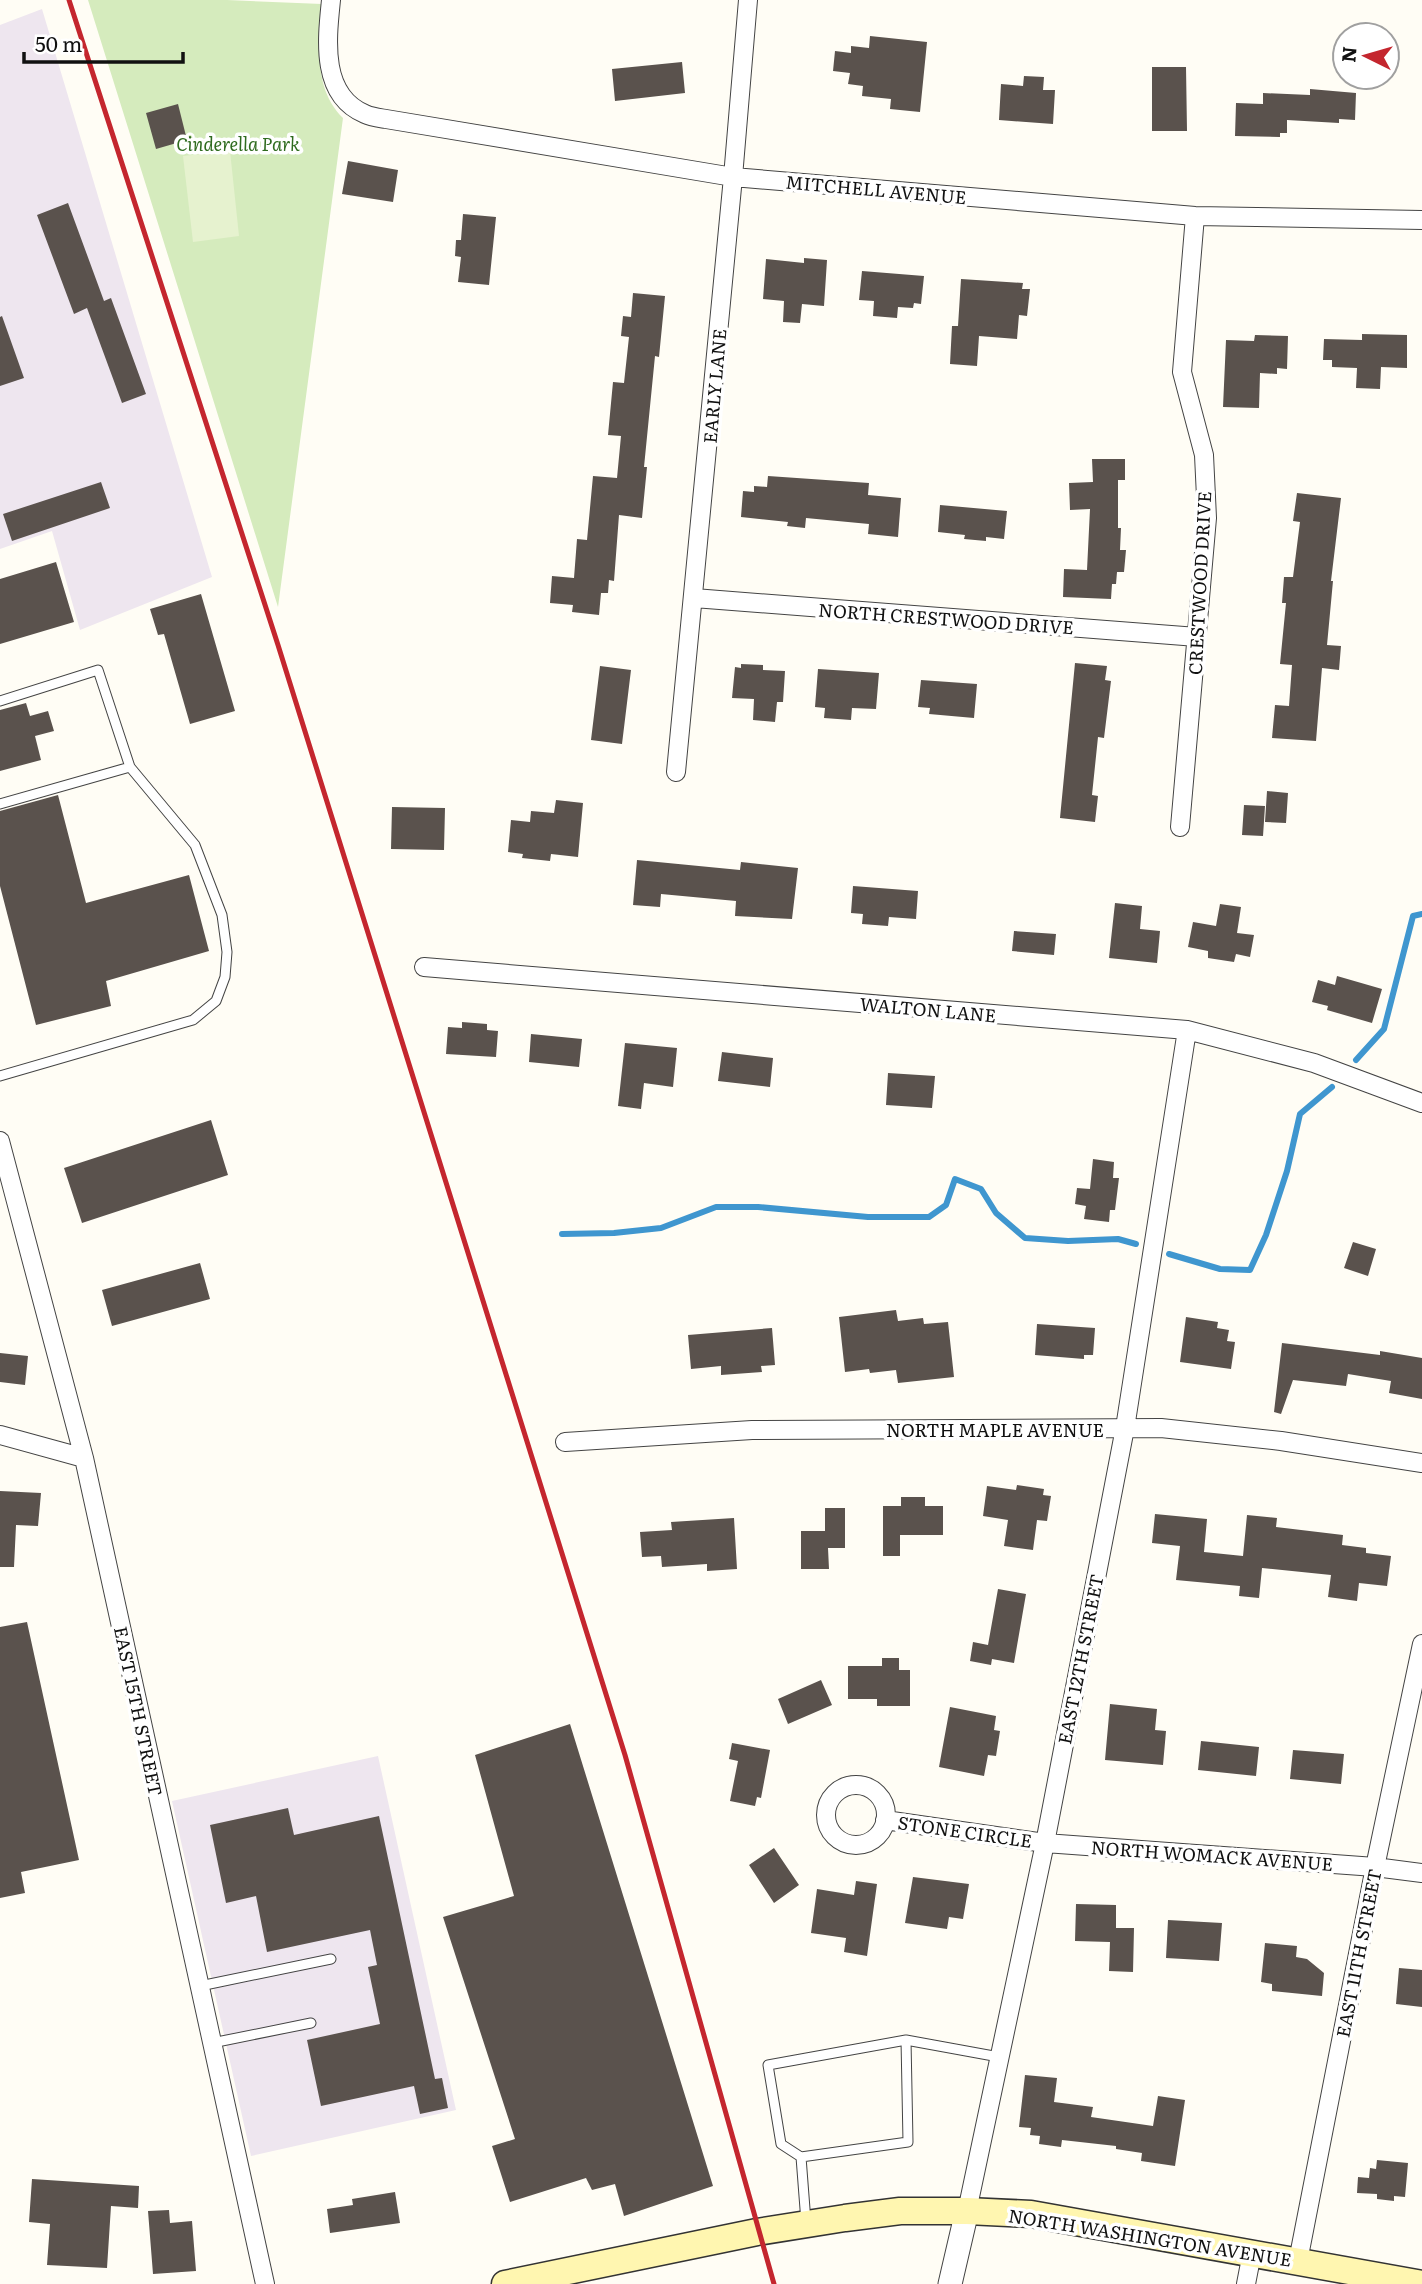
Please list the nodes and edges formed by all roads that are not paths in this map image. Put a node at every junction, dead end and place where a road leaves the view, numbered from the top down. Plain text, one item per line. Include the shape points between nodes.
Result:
1 (331, 0) edge
2 (748, 0) edge
3 (733, 177) junction
4 (1195, 216) junction
5 (1422, 220) edge
6 (694, 598) junction
7 (1197, 637) junction
8 (0, 701) edge
9 (130, 767) junction
10 (676, 772) dead end
11 (0, 804) edge
12 (1180, 827) dead end
13 (424, 967) dead end
14 (1187, 1030) junction
15 (0, 1076) edge
16 (1422, 1103) edge
17 (0, 1141) edge
18 (1125, 1428) junction
19 (0, 1435) edge
20 (565, 1443) dead end
21 (84, 1458) junction
22 (1422, 1463) edge
23 (1422, 1644) edge
24 (886, 1819) dead end
25 (1045, 1843) junction
26 (1375, 1867) junction
27 (1422, 1873) edge
28 (331, 1959) dead end
29 (200, 1986) junction
30 (311, 2023) dead end
31 (906, 2040) junction
32 (212, 2043) junction
33 (999, 2057) junction
34 (801, 2157) junction
35 (967, 2211) junction
36 (807, 2224) junction
37 (1252, 2253) junction
38 (1298, 2261) junction
39 (265, 2284) edge
40 (505, 2284) edge
41 (950, 2284) edge
42 (1246, 2284) edge
43 (1422, 2284) edge

1 - 3 street, MITCHELL AVENUE via 328,66 341,97 363,114
2 - 3 street, EARLY LANE
3 - 4 street, MITCHELL AVENUE
3 - 6 street, EARLY LANE
4 - 5 street, MITCHELL AVENUE
4 - 7 street, CRESTWOOD DRIVE via 1182,372 1203,454 1207,518
6 - 7 street, NORTH CRESTWOOD DRIVE
6 - 10 street, EARLY LANE
7 - 12 street, CRESTWOOD DRIVE
8 - 9 lane via 97,670
9 - 11 lane
9 - 15 lane via 195,845 222,915 227,952 225,978 216,1000 193,1020
13 - 14 street, WALTON LANE
14 - 16 street, WALTON LANE via 1314,1063
14 - 18 street, EAST 12TH STREET
17 - 21 street, EAST 15TH STREET
18 - 20 street, NORTH MAPLE AVENUE via 752,1430
18 - 22 street, NORTH MAPLE AVENUE via 1281,1441
18 - 25 street, EAST 12TH STREET
19 - 21 street
21 - 29 street, EAST 15TH STREET
23 - 26 street, EAST 11TH STREET
24 - 25 street, STONE CIRCLE
25 - 26 street, NORTH WOMACK AVENUE
25 - 33 street, EAST 12TH STREET
26 - 27 street, NORTH WOMACK AVENUE
26 - 38 street, EAST 11TH STREET
28 - 29 lane
29 - 32 street, EAST 15TH STREET
30 - 32 lane
31 - 33 lane
31 - 34 lane via 908,2142
31 - 34 lane via 768,2064 781,2144
32 - 39 street, EAST 15TH STREET
33 - 35 street, EAST 12TH STREET
34 - 36 lane
35 - 36 main road, NORTH WASHINGTON AVENUE via 900,2211
35 - 37 main road, NORTH WASHINGTON AVENUE via 1031,2214
35 - 41 street, EAST 12TH STREET
36 - 40 main road, NORTH WASHINGTON AVENUE
37 - 38 main road, NORTH WASHINGTON AVENUE
37 - 42 street
38 - 43 main road, NORTH WASHINGTON AVENUE

